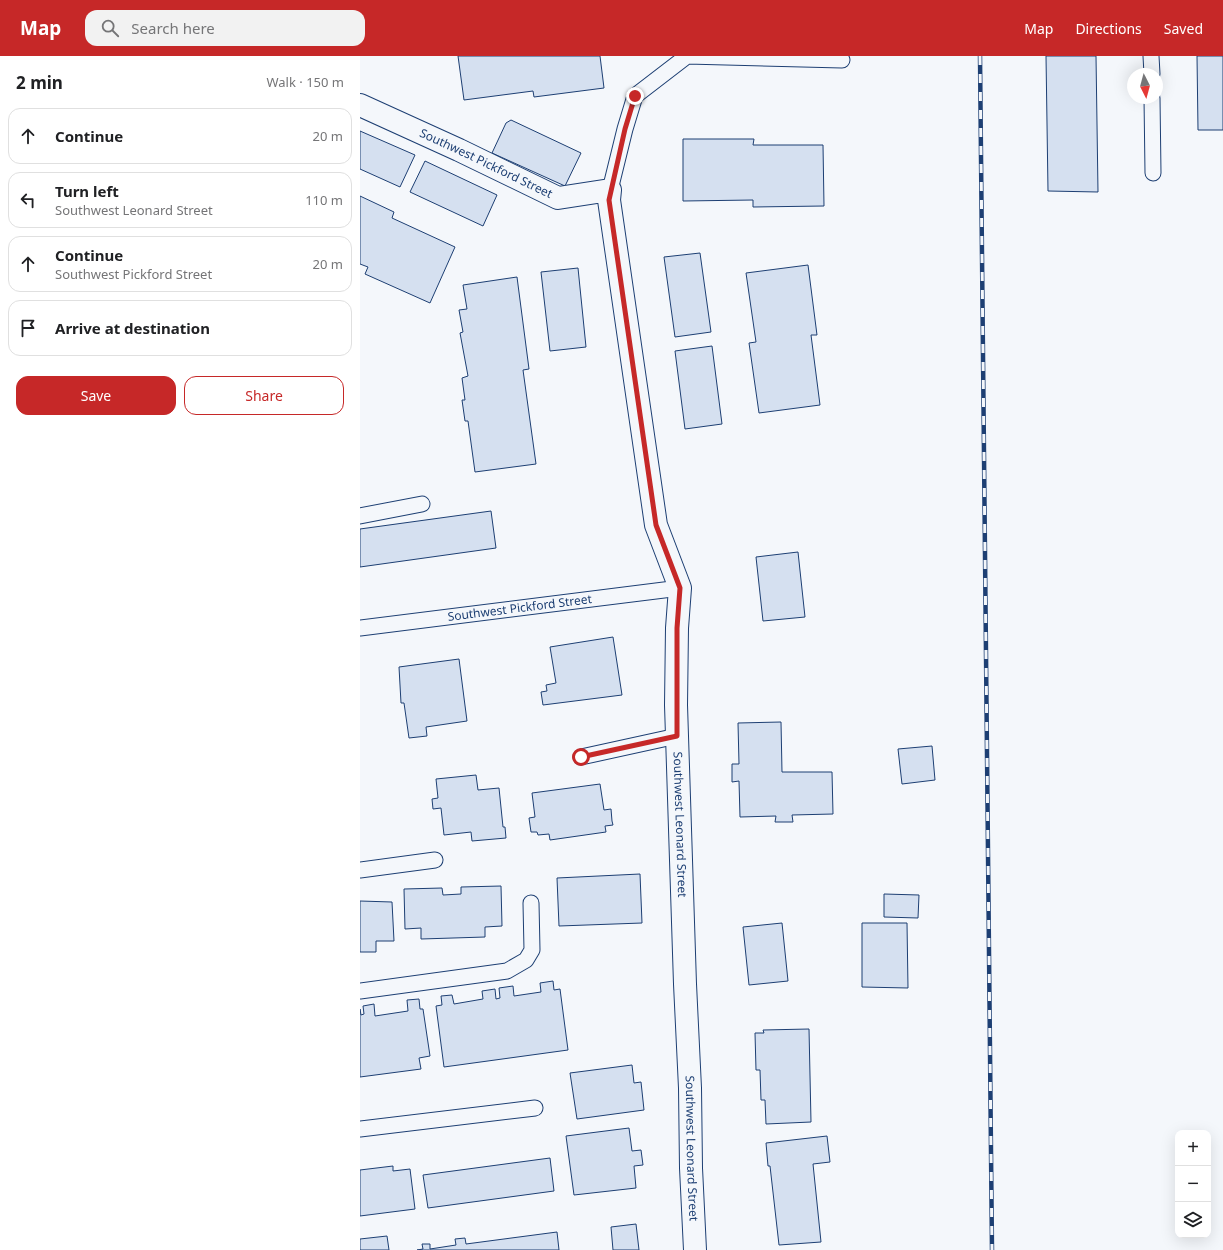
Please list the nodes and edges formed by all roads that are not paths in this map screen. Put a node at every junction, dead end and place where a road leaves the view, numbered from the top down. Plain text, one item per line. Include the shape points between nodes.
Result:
1 (1151, 56) edge
2 (842, 60) dead end
3 (1152, 68) edge
4 (360, 104) edge
5 (1152, 104) edge
6 (1153, 173) dead end
7 (610, 190) junction
8 (422, 504) dead end
9 (360, 516) edge
10 (680, 588) junction
11 (360, 628) edge
12 (677, 736) junction
13 (581, 757) dead end
14 (435, 860) dead end
15 (360, 870) edge
16 (531, 903) dead end
17 (360, 991) edge
18 (535, 1108) dead end
19 (360, 1129) edge
20 (696, 1250) edge

1 - 3 lane
2 - 7 lane via 687,56 635,96
4 - 7 street, Southwest Pickford Street via 558,198
5 - 6 lane
7 - 10 street, Southwest Leonard Street via 609,200 656,525
8 - 9 lane
10 - 11 lane, Southwest Pickford Street
10 - 12 street, Southwest Leonard Street via 677,628
12 - 13 lane
12 - 20 street, Southwest Leonard Street
14 - 15 lane
16 - 17 lane via 532,950 526,960 507,971
18 - 19 lane

